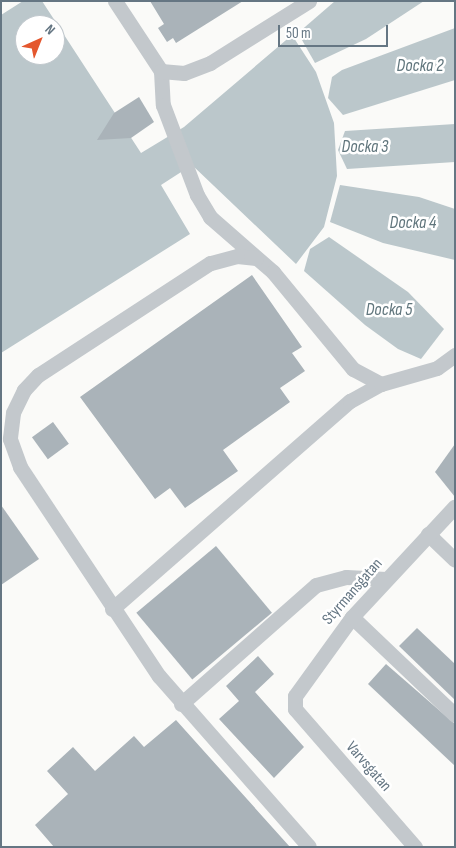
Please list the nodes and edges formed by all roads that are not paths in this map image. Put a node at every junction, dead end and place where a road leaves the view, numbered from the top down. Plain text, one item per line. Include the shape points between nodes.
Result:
1 (115, 1) edge
2 (309, 1) edge
3 (161, 71) junction
4 (256, 258) junction
5 (455, 355) edge
6 (381, 384) junction
7 (455, 506) edge
8 (428, 534) junction
9 (455, 560) edge
10 (386, 579) junction
11 (112, 609) junction
12 (352, 617) junction
13 (181, 704) junction
14 (295, 709) joint
15 (455, 715) edge
16 (309, 847) edge
17 (416, 847) edge

1 - 3 street
2 - 3 street via 210,63 184,73
3 - 4 street via 163,105 197,195 216,223
4 - 6 street via 273,272 339,355 353,369
4 - 11 street via 237,256 210,263 38,375 24,390 13,414 10,439 20,466
5 - 6 street via 437,368
6 - 11 street via 350,401
7 - 8 street, Styrmansgatan
8 - 9 street
8 - 10 street, Styrmansgatan
10 - 12 street, Styrmansgatan
10 - 13 street via 346,577 316,585
11 - 13 street
12 - 14 street, Styrmansgatan via 300,683
12 - 15 street
13 - 16 street
14 - 17 street, Varvsgatan

